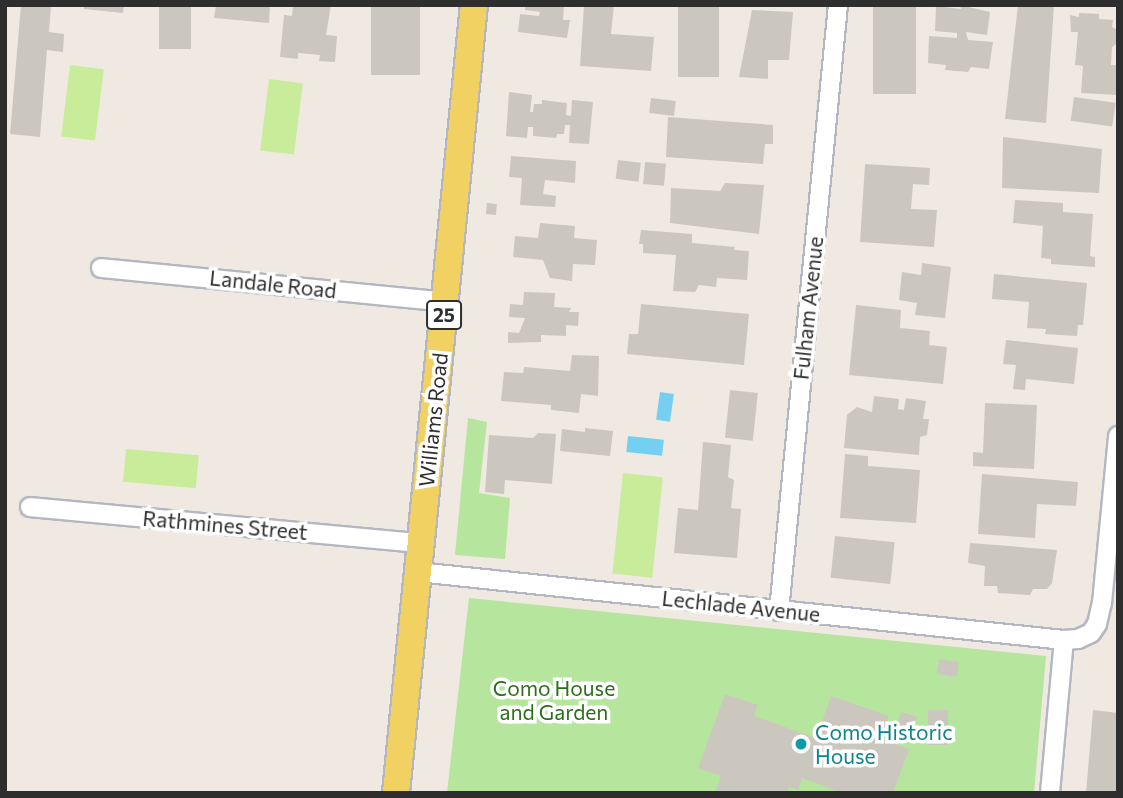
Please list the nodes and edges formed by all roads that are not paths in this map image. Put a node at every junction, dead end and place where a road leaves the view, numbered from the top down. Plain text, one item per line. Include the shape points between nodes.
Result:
1 (474, 5) edge
2 (838, 5) edge
3 (101, 268) dead end
4 (446, 302) junction
5 (1118, 436) edge
6 (30, 507) dead end
7 (421, 542) junction
8 (418, 572) junction
9 (779, 611) junction
10 (1064, 640) junction
11 (396, 793) edge
12 (1050, 793) edge

1 - 4 main road, Williams Road / 25
2 - 9 street, Fulham Avenue
3 - 4 street, Landale Road
4 - 7 main road, Williams Road / 25
5 - 10 street via 1097,624 1091,633
6 - 7 street, Rathmines Street
7 - 8 main road, Williams Road / 25
8 - 9 street, Lechlade Avenue
8 - 11 main road, Williams Road / 25
9 - 10 street, Lechlade Avenue
10 - 12 street

